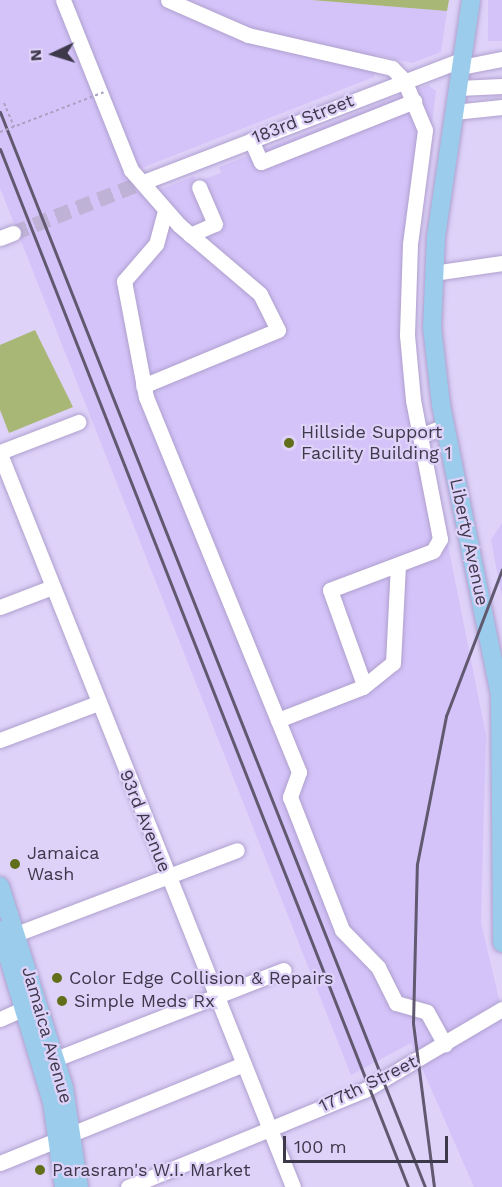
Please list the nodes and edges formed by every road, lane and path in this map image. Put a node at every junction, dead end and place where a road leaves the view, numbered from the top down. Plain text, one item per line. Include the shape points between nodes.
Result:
1 (63, 0) edge
2 (168, 0) edge
3 (471, 0) edge
4 (502, 59) edge
5 (461, 64) junction
6 (404, 80) junction
7 (502, 86) edge
8 (458, 88) junction
9 (104, 92) dead end
10 (414, 101) junction
11 (4, 103) dead end
12 (502, 107) edge
13 (454, 112) junction
14 (14, 127) junction
15 (0, 132) edge
16 (251, 140) junction
17 (146, 181) tunnel mouth
18 (199, 187) dead end
19 (165, 211) junction
20 (190, 235) junction
21 (502, 263) edge
22 (433, 273) junction
23 (143, 386) junction
24 (78, 422) dead end
25 (445, 426) junction
26 (420, 436) junction
27 (0, 453) edge
28 (398, 565) junction
29 (52, 587) junction
30 (0, 607) edge
31 (364, 685) junction
32 (501, 695) edge
33 (98, 703) junction
34 (278, 720) junction
35 (0, 740) edge
36 (237, 849) dead end
37 (501, 854) edge
38 (166, 877) junction
39 (0, 886) edge
40 (8, 932) edge
41 (502, 943) edge
42 (284, 970) dead end
43 (217, 997) junction
44 (31, 1005) junction
45 (502, 1009) edge
46 (0, 1019) edge
47 (445, 1044) junction
48 (49, 1061) junction
49 (244, 1064) junction
50 (270, 1130) junction
51 (66, 1135) junction
52 (0, 1163) edge
53 (64, 1187) edge
54 (79, 1187) edge
55 (128, 1187) edge
56 (293, 1187) edge

1 - 19 street via 125,159
2 - 6 street via 248,35 384,64
3 - 5 main road, Liberty Avenue
4 - 5 street, 183rd Street
5 - 6 street, 183rd Street
5 - 8 main road, Liberty Avenue
6 - 10 street
6 - 16 street, 183rd Street
7 - 8 street
8 - 13 main road, Liberty Avenue
9 - 14 path, bridge
10 - 16 street via 261,162
10 - 26 street via 425,130 409,252 407,317
11 - 14 path
12 - 13 street
13 - 22 main road, Liberty Avenue
14 - 15 path, bridge
16 - 17 street, 183rd Street
18 - 20 street via 215,224
19 - 20 street
19 - 23 street via 156,244 124,281
20 - 23 street via 261,294 278,330
21 - 22 street
22 - 25 main road, Liberty Avenue via 433,345
23 - 34 street via 271,715
24 - 27 street
25 - 26 street
25 - 32 main road, Liberty Avenue
26 - 28 street via 440,539 433,551
27 - 29 street, 93rd Avenue
28 - 31 street via 393,663
28 - 31 street via 330,590
29 - 30 street
29 - 33 street, 93rd Avenue
31 - 34 street
32 - 37 main road, Liberty Avenue
33 - 35 street
33 - 38 street, 93rd Avenue
34 - 47 street via 299,772 290,797 342,930 378,968 396,1003 427,1012
36 - 38 street
37 - 41 main road, Liberty Avenue
38 - 40 street
38 - 43 street, 93rd Avenue
39 - 40 main road, Jamaica Avenue
40 - 44 main road, Jamaica Avenue
42 - 43 street
43 - 48 street
43 - 49 street, 93rd Avenue
44 - 46 street
44 - 48 main road, Jamaica Avenue
45 - 47 street, 177th Street
47 - 50 street, 177th Street via 365,1090
48 - 51 main road, Jamaica Avenue
49 - 50 street, 93rd Avenue
49 - 51 street
50 - 55 street, 177th Street
50 - 56 street, 93rd Avenue
51 - 52 street
51 - 53 main road, Jamaica Avenue
51 - 54 main road, Jamaica Avenue

